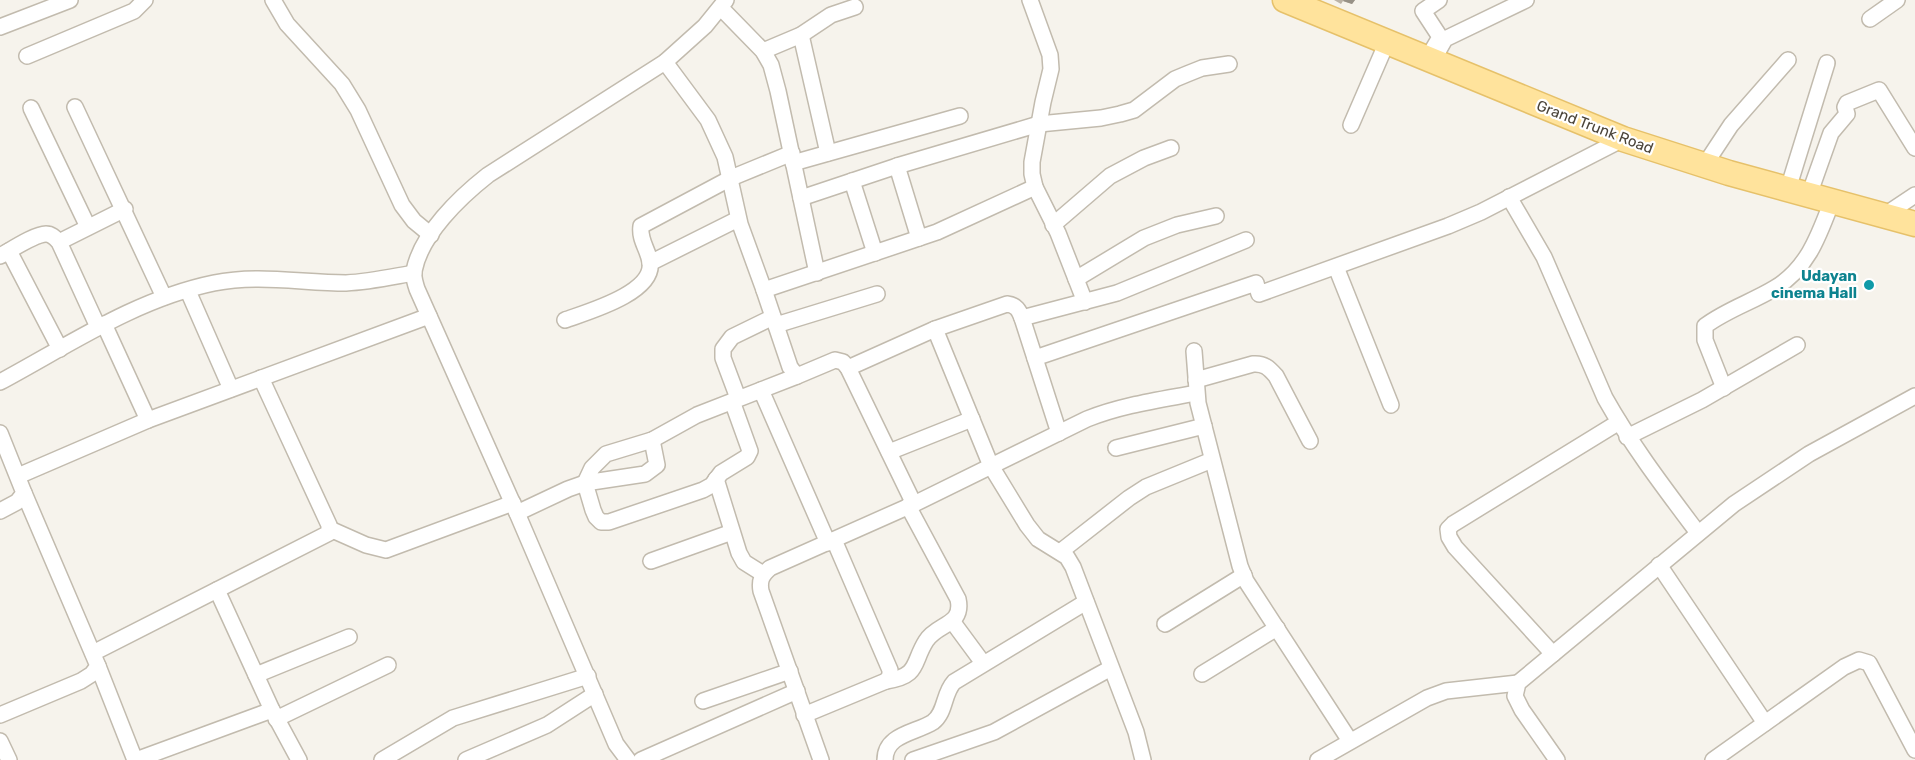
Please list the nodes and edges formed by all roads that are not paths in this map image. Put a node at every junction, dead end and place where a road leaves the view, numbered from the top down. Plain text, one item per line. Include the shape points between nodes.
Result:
1 (70, 0) edge
2 (145, 0) edge
3 (273, 0) edge
4 (1030, 0) edge
5 (1284, 0) edge
6 (1439, 0) edge
7 (1526, 0) edge
8 (1897, 0) edge
9 (48, 4) edge
10 (724, 4) edge
11 (855, 7) dead end
12 (1870, 19) dead end
13 (0, 27) edge
14 (801, 36) junction
15 (1387, 42) junction
16 (763, 51) junction
17 (27, 56) dead end
18 (1429, 60) junction
19 (1788, 60) dead end
20 (665, 62) junction
21 (1827, 63) dead end
22 (1229, 64) dead end
23 (75, 107) dead end
24 (31, 108) dead end
25 (960, 116) dead end
26 (1039, 124) junction
27 (1351, 125) dead end
28 (1623, 139) junction
29 (1171, 148) dead end
30 (1915, 148) edge
31 (828, 153) junction
32 (793, 158) junction
33 (897, 166) junction
34 (1704, 166) junction
35 (731, 178) junction
36 (852, 181) junction
37 (1035, 187) junction
38 (1810, 195) junction
39 (1915, 195) edge
40 (1509, 197) junction
41 (801, 198) junction
42 (125, 209) junction
43 (1885, 215) junction
44 (1216, 216) dead end
45 (738, 219) junction
46 (1915, 224) edge
47 (1053, 225) junction
48 (88, 227) junction
49 (431, 236) junction
50 (919, 238) junction
51 (1246, 240) dead end
52 (59, 242) junction
53 (875, 253) junction
54 (4, 254) edge
55 (650, 263) junction
56 (1336, 267) junction
57 (414, 273) junction
58 (817, 273) junction
59 (1076, 279) junction
60 (764, 290) junction
61 (188, 291) junction
62 (877, 294) dead end
63 (164, 297) junction
64 (1085, 302) junction
65 (429, 316) junction
66 (1022, 318) junction
67 (565, 320) dead end
68 (775, 321) junction
69 (101, 326) junction
70 (935, 329) junction
71 (1797, 345) dead end
72 (60, 350) junction
73 (1194, 351) dead end
74 (1035, 358) junction
75 (848, 368) junction
76 (797, 376) junction
77 (261, 378) junction
78 (0, 382) edge
79 (1196, 386) junction
80 (1724, 388) junction
81 (231, 389) junction
82 (761, 390) junction
83 (1915, 396) edge
84 (735, 399) junction
85 (1391, 405) dead end
86 (972, 419) junction
87 (148, 420) junction
88 (1619, 422) junction
89 (1204, 426) junction
90 (1059, 432) junction
91 (0, 433) edge
92 (1627, 437) junction
93 (652, 440) junction
94 (1310, 441) dead end
95 (1116, 448) dead end
96 (889, 452) junction
97 (1212, 460) junction
98 (991, 466) junction
99 (18, 476) junction
100 (716, 479) junction
101 (585, 483) junction
102 (24, 493) junction
103 (911, 505) junction
104 (515, 508) junction
105 (0, 511) edge
106 (330, 529) junction
107 (732, 532) junction
108 (1698, 533) junction
109 (831, 542) junction
110 (1060, 552) junction
111 (651, 561) dead end
112 (1659, 565) junction
113 (763, 574) junction
114 (1244, 575) junction
115 (217, 590) junction
116 (1086, 602) junction
117 (952, 621) junction
118 (1165, 624) dead end
119 (1277, 628) junction
120 (349, 637) dead end
121 (1553, 654) junction
122 (95, 659) junction
123 (982, 663) junction
124 (388, 665) dead end
125 (1111, 668) junction
126 (790, 671) junction
127 (1202, 674) dead end
128 (256, 675) junction
129 (588, 676) junction
130 (886, 681) junction
131 (1518, 683) junction
132 (796, 691) junction
133 (595, 694) junction
134 (703, 701) dead end
135 (0, 715) edge
136 (274, 715) junction
137 (804, 715) junction
138 (1766, 723) junction
139 (0, 741) edge
140 (1350, 741) junction
141 (1915, 750) edge
142 (623, 758) edge
143 (8, 760) edge
144 (136, 760) edge
145 (299, 760) edge
146 (382, 760) edge
147 (466, 760) edge
148 (641, 760) edge
149 (821, 760) edge
150 (885, 760) edge
151 (914, 760) edge
152 (1143, 760) edge
153 (1318, 760) edge
154 (1557, 760) edge
155 (1713, 760) edge

1 - 9 street
2 - 17 street via 134,11
3 - 49 street via 287,24 342,84 402,205
4 - 26 street via 1050,55 1051,69
5 - 15 main road, Grand Trunk Road
6 - 18 street via 1423,11 1440,37
7 - 18 street via 1445,39
8 - 12 street
9 - 13 street
10 - 16 street
10 - 20 street
11 - 14 street via 831,15
14 - 16 street
14 - 31 street
15 - 18 main road, Grand Trunk Road
15 - 27 street
16 - 32 street via 774,73
18 - 28 main road, Grand Trunk Road
19 - 34 street via 1731,125
20 - 35 street via 708,120
20 - 49 street via 488,175 450,209
21 - 38 street
22 - 26 street via 1202,68 1175,79 1134,110 1101,118
23 - 42 street
24 - 48 street
25 - 31 street
26 - 33 street
26 - 37 street via 1032,162
28 - 34 main road, Grand Trunk Road
28 - 40 street
29 - 47 street via 1110,176
30 - 38 street via 1879,90 1847,103 1847,114 1831,133
31 - 32 street
32 - 35 street
32 - 41 street
33 - 36 street
33 - 50 street
34 - 38 main road, Grand Trunk Road
35 - 45 street
35 - 55 street via 641,226 641,241
36 - 41 street
36 - 53 street
37 - 47 street
37 - 50 street
38 - 43 main road, Grand Trunk Road
38 - 80 street via 1816,242 1801,266 1775,288 1705,326 1705,340
39 - 43 street
40 - 56 street via 1448,226
40 - 88 street via 1544,257
41 - 58 street
42 - 48 street
42 - 63 street
43 - 46 main road, Grand Trunk Road
44 - 59 street via 1144,238
45 - 55 street
45 - 60 street
47 - 59 street
48 - 52 street
49 - 57 street via 418,255
50 - 53 street
51 - 64 street via 1136,286
52 - 54 street via 48,233
52 - 69 street
53 - 58 street
54 - 72 street
55 - 67 street via 645,280 633,290
56 - 74 street via 1259,294 1256,283
56 - 85 street
57 - 61 street via 345,283 245,280
57 - 65 street
58 - 60 street
59 - 64 street
60 - 68 street
61 - 63 street
61 - 81 street
62 - 68 street
63 - 69 street
64 - 66 street
65 - 77 street
65 - 104 street
66 - 70 street via 1017,308 1007,304
66 - 74 street
68 - 76 street via 790,367
68 - 84 street via 732,337 723,349
69 - 72 street
69 - 87 street
70 - 75 street
70 - 86 street
71 - 80 street
72 - 78 street
73 - 79 street
74 - 90 street
75 - 76 street via 835,360
75 - 96 street
76 - 82 street
77 - 81 street
77 - 106 street
79 - 89 street
79 - 90 street via 1108,411
79 - 94 street via 1260,363 1276,376
80 - 92 street
81 - 87 street
82 - 84 street
82 - 109 street
83 - 108 street via 1784,470
84 - 93 street
84 - 100 street via 750,451
86 - 96 street
86 - 98 street
87 - 99 street
88 - 92 street
88 - 121 street via 1448,529 1455,547
89 - 95 street
89 - 97 street
90 - 98 street
91 - 99 street
92 - 108 street
93 - 101 street via 606,454 592,468
93 - 101 street via 657,465 652,470
96 - 103 street
97 - 110 street via 1146,487
97 - 114 street
98 - 103 street
98 - 110 street via 1038,539
99 - 102 street
100 - 101 street via 704,490 609,522 596,517
100 - 107 street
101 - 104 street
102 - 105 street
102 - 122 street
103 - 109 street
103 - 117 street via 958,599 960,609
104 - 106 street via 386,550
104 - 129 street
106 - 115 street via 326,536
107 - 111 street
107 - 113 street via 744,562
108 - 112 street
109 - 113 street
109 - 130 street via 890,670
110 - 116 street via 1073,567
112 - 121 street
112 - 138 street
113 - 126 street via 759,582 761,591
114 - 118 street
114 - 119 street
115 - 122 street
115 - 128 street
116 - 123 street
116 - 125 street
117 - 123 street
117 - 130 street via 927,639 911,671
119 - 127 street
119 - 140 street
120 - 128 street
121 - 131 street
122 - 135 street via 92,674 81,681
122 - 144 street
123 - 150 street via 948,689 944,707 933,722 889,746
124 - 136 street
125 - 151 street via 994,732
125 - 152 street
126 - 132 street
126 - 134 street
128 - 136 street
129 - 133 street
129 - 146 street via 453,718
130 - 137 street
131 - 140 street via 1446,691 1426,698
131 - 154 street via 1515,696 1522,710
132 - 137 street
132 - 148 street
133 - 142 street
133 - 147 street via 532,733
136 - 144 street
136 - 145 street
137 - 149 street
138 - 141 street via 1859,660 1869,663
138 - 155 street
139 - 143 street
140 - 153 street

